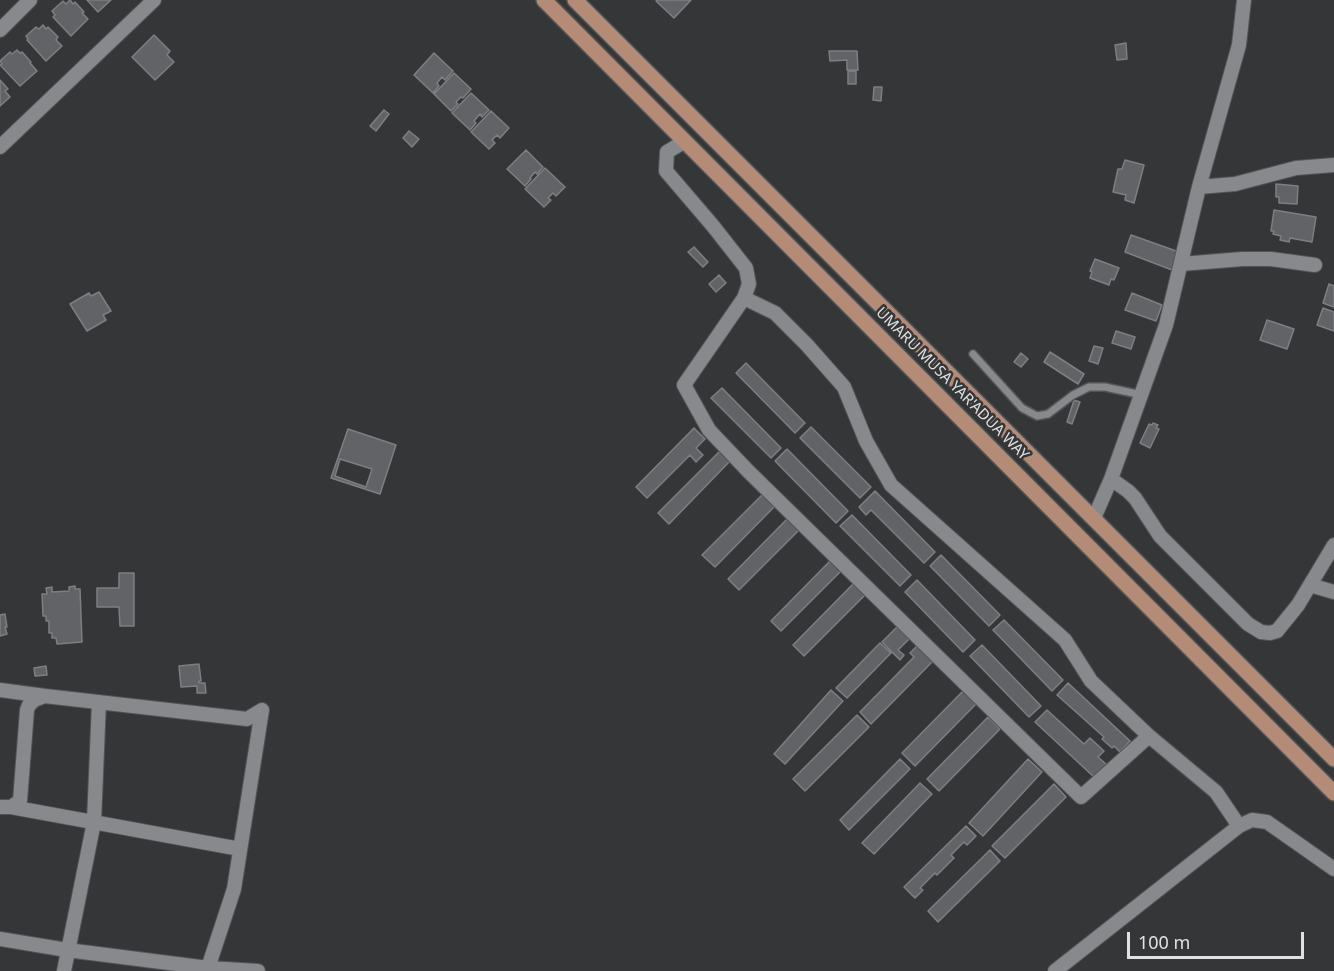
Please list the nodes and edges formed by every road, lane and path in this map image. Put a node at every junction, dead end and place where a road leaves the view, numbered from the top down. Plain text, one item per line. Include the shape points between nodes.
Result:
1 (30, 0) edge
2 (154, 0) edge
3 (544, 0) edge
4 (575, 0) edge
5 (1244, 0) edge
6 (0, 30) edge
7 (685, 141) junction
8 (0, 147) edge
9 (1334, 165) edge
10 (1199, 187) junction
11 (1180, 264) junction
12 (1315, 265) dead end
13 (744, 298) junction
14 (973, 354) dead end
15 (1142, 395) junction
16 (1111, 479) junction
17 (1094, 518) junction
18 (1334, 545) edge
19 (1310, 585) junction
20 (1334, 592) edge
21 (0, 690) edge
22 (45, 696) junction
23 (99, 702) junction
24 (1149, 736) junction
25 (1334, 759) edge
26 (1334, 793) edge
27 (6, 807) edge
28 (94, 822) junction
29 (1239, 826) junction
30 (240, 849) junction
31 (1334, 869) edge
32 (0, 939) edge
33 (67, 950) junction
34 (208, 970) edge
35 (64, 971) edge
36 (258, 971) edge
37 (1055, 971) edge

1 - 6 street
2 - 8 street
3 - 7 main road, UMARU MUSA YAR'ADUA WAY
4 - 17 main road, UMARU MUSA YAR'ADUA WAY
5 - 10 street via 1239,45
7 - 13 street via 667,152 666,171 746,268 748,284
7 - 26 main road, UMARU MUSA YAR'ADUA WAY
9 - 10 street via 1296,168 1235,184
10 - 11 street
11 - 12 street via 1271,259
11 - 15 street via 1166,325
13 - 24 street via 775,313 844,387 866,441 891,485 1065,640 1091,681
13 - 24 street via 684,385 709,430 1081,797
14 - 15 lane via 1022,408 1037,416 1048,414 1089,387
15 - 16 street
16 - 17 street
16 - 19 street via 1135,498 1160,536 1248,624 1261,632 1277,631
17 - 25 main road, UMARU MUSA YAR'ADUA WAY
18 - 19 street
19 - 20 street
21 - 22 street
22 - 23 street
22 - 27 street via 34,700 27,710 20,801
23 - 28 street
23 - 30 street via 247,719 262,710
24 - 29 street via 1216,792
27 - 28 street
28 - 30 street
28 - 33 street
29 - 31 street via 1252,820 1267,822
29 - 37 street
30 - 34 street via 234,889
32 - 33 street
33 - 34 street
33 - 35 street
34 - 36 street

